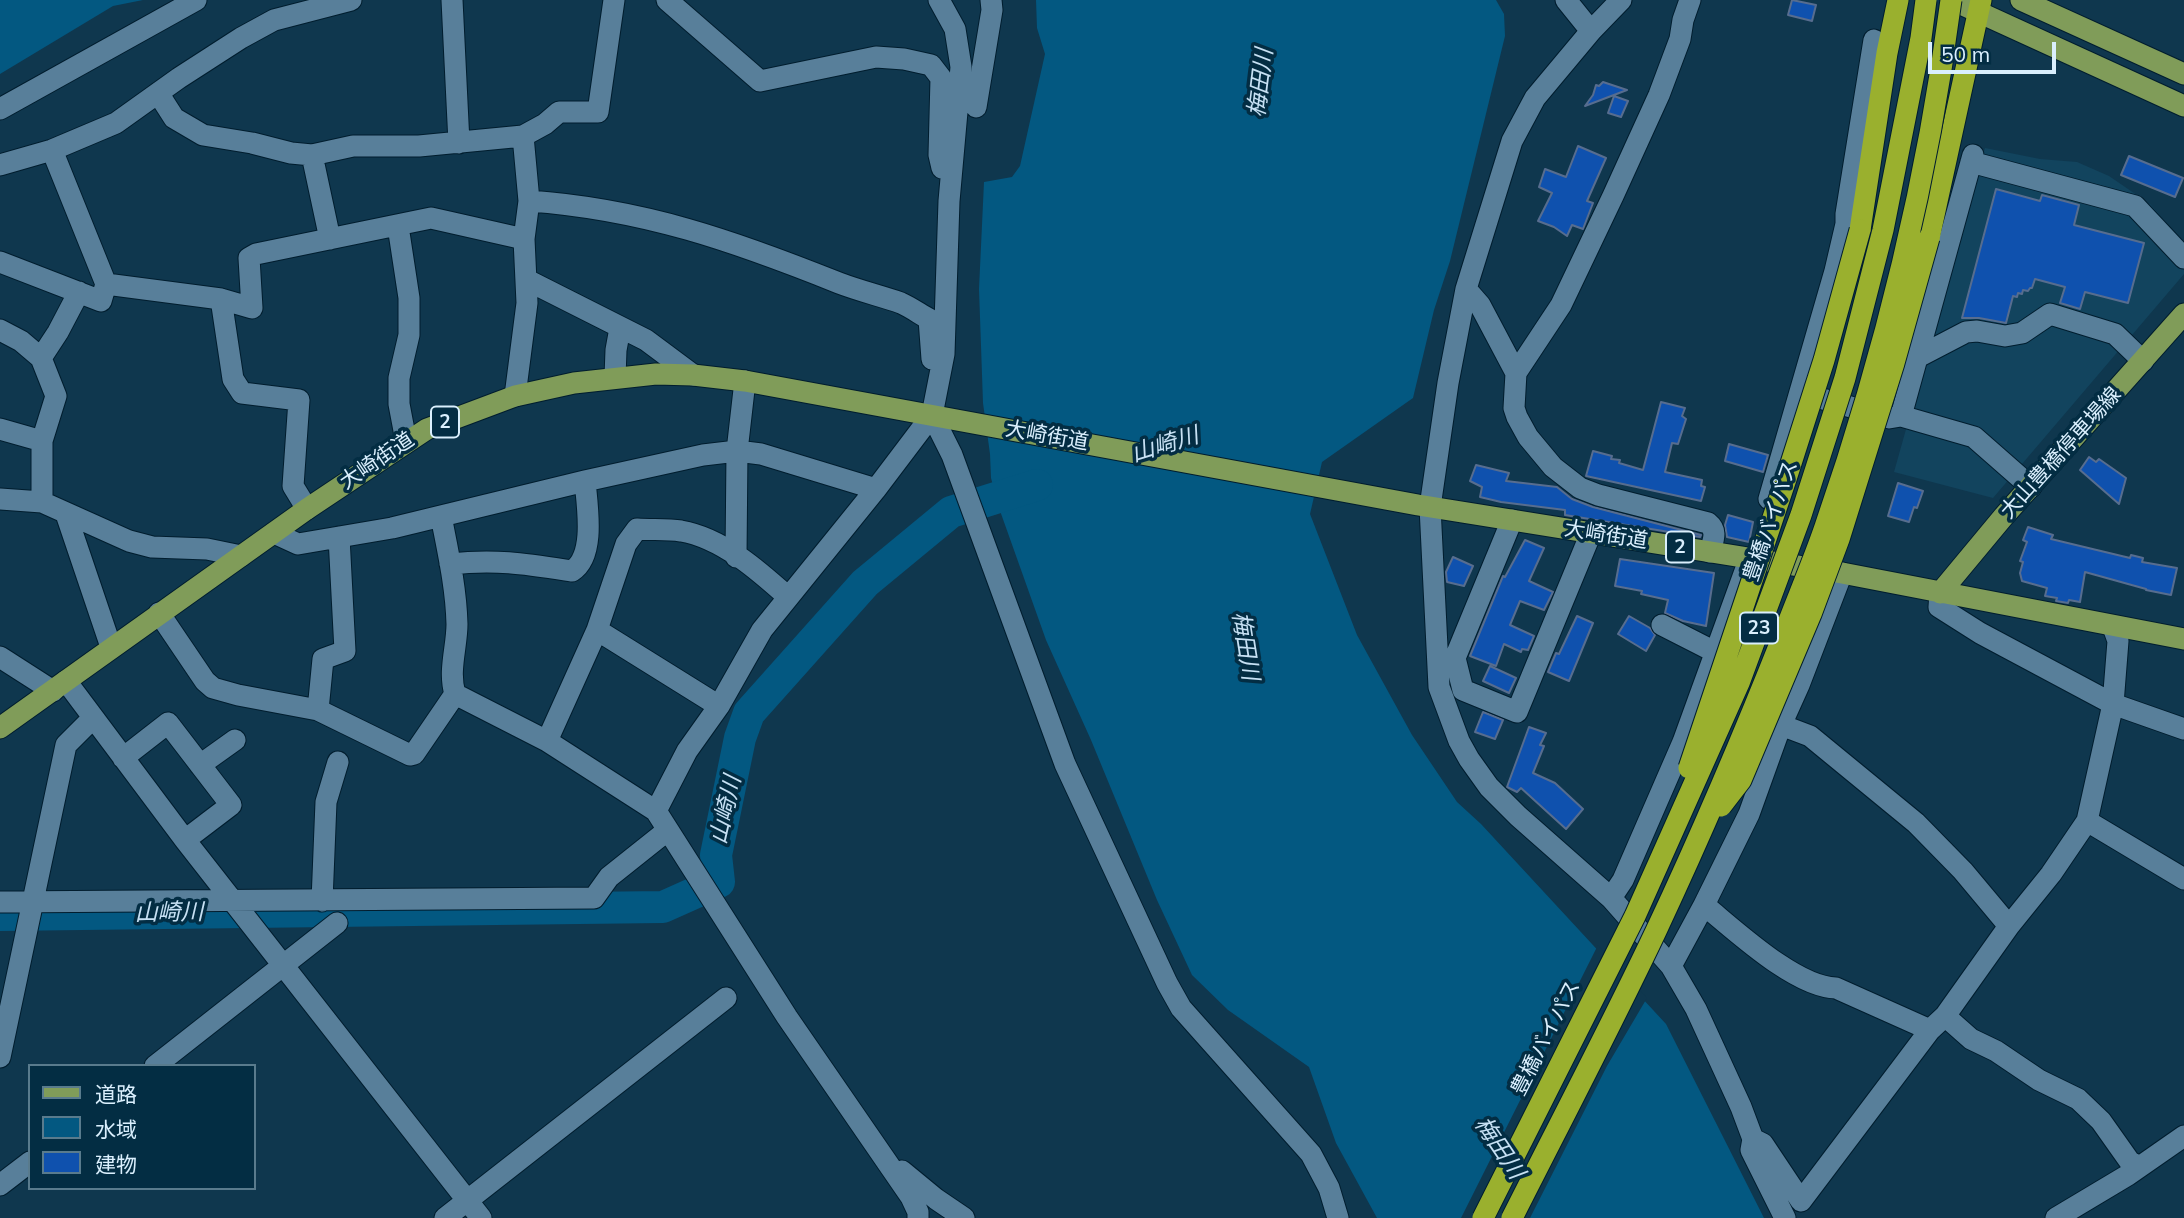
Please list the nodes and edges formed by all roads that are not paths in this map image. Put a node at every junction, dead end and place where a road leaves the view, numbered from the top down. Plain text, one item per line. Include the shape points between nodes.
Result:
1 (196, 0) edge
2 (351, 0) edge
3 (452, 0) edge
4 (614, 0) edge
5 (667, 0) edge
6 (939, 0) edge
7 (991, 0) edge
8 (1566, 0) edge
9 (1621, 0) edge
10 (1690, 0) edge
11 (1898, 0) edge
12 (1926, 0) edge
13 (1952, 0) edge
14 (2021, 0) edge
15 (1980, 6) edge
16 (1591, 31) junction
17 (1874, 40) dead end
18 (2184, 74) edge
19 (158, 93) junction
20 (2184, 106) edge
21 (976, 107) dead end
22 (0, 109) edge
23 (523, 136) junction
24 (459, 143) junction
25 (52, 150) junction
26 (312, 155) junction
27 (0, 165) edge
28 (529, 201) junction
29 (949, 201) junction
30 (398, 226) junction
31 (330, 239) junction
32 (524, 239) junction
33 (2184, 258) edge
34 (0, 262) edge
35 (527, 280) junction
36 (106, 284) junction
37 (1466, 289) junction
38 (79, 292) junction
39 (221, 299) junction
40 (2184, 314) edge
41 (620, 328) junction
42 (0, 330) edge
43 (1917, 357) junction
44 (41, 358) junction
45 (2143, 361) junction
46 (1516, 373) junction
47 (693, 375) junction
48 (615, 377) junction
49 (745, 381) junction
50 (1802, 393) junction
51 (515, 396) junction
52 (934, 410) junction
53 (1901, 416) junction
54 (0, 429) edge
55 (42, 441) junction
56 (406, 441) junction
57 (737, 451) junction
58 (585, 481) junction
59 (2031, 486) junction
60 (876, 489) junction
61 (0, 499) edge
62 (42, 502) junction
63 (1424, 506) junction
64 (307, 509) junction
65 (66, 514) junction
66 (441, 516) junction
67 (1513, 520) junction
68 (274, 533) junction
69 (1591, 533) junction
70 (590, 535) junction
71 (339, 537) junction
72 (626, 544) junction
73 (1710, 552) junction
74 (241, 556) junction
75 (736, 557) junction
76 (1749, 558) junction
77 (450, 564) junction
78 (1842, 573) junction
79 (1941, 593) junction
80 (788, 597) junction
81 (159, 613) junction
82 (1662, 625) dead end
83 (2113, 627) junction
84 (597, 630) junction
85 (2184, 639) edge
86 (111, 647) junction
87 (1715, 652) junction
88 (0, 657) edge
89 (60, 686) junction
90 (455, 694) junction
91 (2113, 704) junction
92 (719, 706) junction
93 (318, 710) junction
94 (93, 718) junction
95 (1781, 725) junction
96 (0, 728) edge
97 (2184, 729) edge
98 (235, 740) dead end
99 (547, 741) junction
100 (123, 758) junction
101 (338, 762) dead end
102 (200, 765) junction
103 (656, 811) junction
104 (2087, 821) junction
105 (667, 830) junction
106 (1702, 830) junction
107 (1670, 838) junction
108 (185, 841) junction
109 (2184, 879) edge
110 (1611, 898) junction
111 (322, 901) junction
112 (0, 902) edge
113 (1704, 905) junction
114 (31, 909) junction
115 (239, 909) junction
116 (337, 923) dead end
117 (2008, 926) junction
118 (1671, 966) junction
119 (284, 967) junction
120 (726, 998) dead end
121 (1938, 1023) junction
122 (0, 1057) edge
123 (158, 1064) edge
124 (2184, 1136) edge
125 (1753, 1139) junction
126 (881, 1154) junction
127 (28, 1164) edge
128 (2139, 1166) junction
129 (0, 1185) edge
130 (467, 1200) junction
131 (444, 1218) edge
132 (481, 1218) edge
133 (918, 1218) edge
134 (964, 1218) edge
135 (1338, 1218) edge
136 (1483, 1218) edge
137 (1512, 1218) edge
138 (1785, 1218) edge
139 (2056, 1218) edge

1 - 22 street
2 - 19 street via 274,20
3 - 24 street
4 - 23 street via 598,112 559,112
5 - 29 street via 760,81 876,57 931,65 941,78 939,155
6 - 29 street via 955,29 961,67
7 - 21 street
8 - 16 street
9 - 16 street
10 - 46 street via 1681,39 1659,95 1613,196 1561,305
11 - 107 highway, 23, bridge via 1860,230 1824,360
12 - 107 highway, 豊橋バイパス / 23, bridge via 1884,230 1845,378 1740,682
13 - 15 main road
13 - 106 highway, 23, bridge via 1908,235 1870,383 1825,528
14 - 18 main road
15 - 20 main road
15 - 106 highway, 23, bridge via 1929,238 1839,538 1741,780
16 - 37 street via 1535,98 1512,141
17 - 50 street via 1846,224
19 - 25 street via 116,123
19 - 26 street via 174,118 202,135
23 - 24 street
23 - 28 street
24 - 26 street via 353,146
25 - 27 street
25 - 36 street
26 - 31 street
28 - 32 street
28 - 52 street via 577,205 701,231 902,304 929,319
29 - 52 street via 944,354
30 - 31 street
30 - 32 street via 431,218
30 - 56 street via 409,298 409,335 399,378
31 - 39 street via 250,258 252,308
32 - 35 street
33 - 43 street via 2135,206 1972,158
34 - 38 street
35 - 41 street
35 - 51 street
36 - 38 street via 101,301
36 - 39 street
37 - 46 street via 1480,305
37 - 63 street
38 - 44 street
39 - 64 street via 233,379 242,393 299,400 293,486
40 - 45 main road, 大山豊橋停車場線
41 - 47 street via 646,340
41 - 48 street
42 - 44 street
43 - 45 street via 1965,332 2017,334 2050,314 2115,334
43 - 53 street
44 - 55 street via 56,396
45 - 59 main road, 大山豊橋停車場線
46 - 73 street via 1517,417 1553,467 1580,488 1598,495 1708,523 1715,535
47 - 48 main road, 大崎街道 / 2
47 - 49 main road, 大崎街道 / 2
48 - 51 main road, 大崎街道 / 2
49 - 52 main road, 大崎街道 / 2
49 - 57 street
50 - 53 street via 1889,418
50 - 76 street
51 - 56 main road, 大崎街道 / 2
52 - 60 street
52 - 63 main road, 大崎街道 / 2 via 974,422
52 - 135 street via 1065,764 1167,983 1181,1007 1311,1154
53 - 59 street via 1974,437
54 - 55 street
55 - 62 street
56 - 64 main road, 大崎街道 / 2
57 - 58 street
57 - 60 street
57 - 75 street
58 - 66 street
58 - 70 street
59 - 79 main road, 大山豊橋停車場線
60 - 80 street
61 - 62 street
62 - 65 street
63 - 67 main road, 大崎街道 / 2
63 - 110 street via 1439,687 1459,741 1489,787
64 - 68 main road, 大崎街道 / 2
65 - 74 street via 152,547 207,549
65 - 86 street
66 - 71 street
66 - 77 street
67 - 69 main road, 大崎街道 / 2
67 - 69 street via 1455,658 1463,690 1517,712
68 - 71 street via 298,544
68 - 74 main road, 大崎街道 / 2
69 - 73 main road, 大崎街道 / 2
70 - 72 street
70 - 77 street via 572,571 512,561
71 - 93 street via 345,650 323,659
72 - 75 street via 637,530 682,531 712,541
72 - 84 street
73 - 76 main road, 大崎街道 / 2
74 - 81 main road, 大崎街道 / 2
75 - 80 street
76 - 78 main road, 大崎街道 / 2
76 - 87 street
77 - 90 street via 456,593 451,681
78 - 79 main road, 大崎街道 / 2
78 - 95 street
79 - 83 main road, 大崎街道 / 2
79 - 91 street via 1939,607 1979,634
80 - 92 street via 762,630
81 - 86 main road, 大崎街道 / 2
81 - 93 street via 213,688
82 - 87 street
83 - 85 main road, 大崎街道 / 2
83 - 91 street via 2118,641
84 - 92 street
84 - 99 street
86 - 89 main road, 大崎街道 / 2
87 - 110 street via 1683,742
88 - 89 street
89 - 94 street
89 - 96 main road, 大崎街道 / 2
90 - 93 street via 410,755
90 - 99 street
91 - 97 street
91 - 104 street
92 - 103 street via 687,751
94 - 100 street
94 - 114 street via 66,745
95 - 113 street via 1749,814
95 - 117 street via 1810,736 1916,823
98 - 102 street
99 - 103 street
100 - 102 street via 168,723
100 - 108 street
101 - 111 street via 326,802
102 - 108 street via 231,805
103 - 105 street
104 - 109 street
104 - 117 street
105 - 111 street via 609,877 594,898
105 - 126 street
106 - 137 highway, 23, bridge
107 - 136 highway, 豊橋バイパス / 23, bridge
108 - 115 street
110 - 118 street
111 - 115 street
112 - 114 street
113 - 118 street
113 - 121 street via 1788,971 1886,1012
114 - 115 street
114 - 122 street
115 - 119 street
116 - 119 street
117 - 121 street
118 - 125 street via 1696,1009
119 - 123 street
119 - 130 street
120 - 130 street
121 - 125 street via 1801,1201 1763,1144
121 - 128 street via 2078,1099 2101,1121 2130,1163
124 - 128 street
125 - 138 street via 1751,1150
126 - 133 street via 911,1197
126 - 134 street
127 - 129 street
128 - 139 street
130 - 131 street
130 - 132 street

